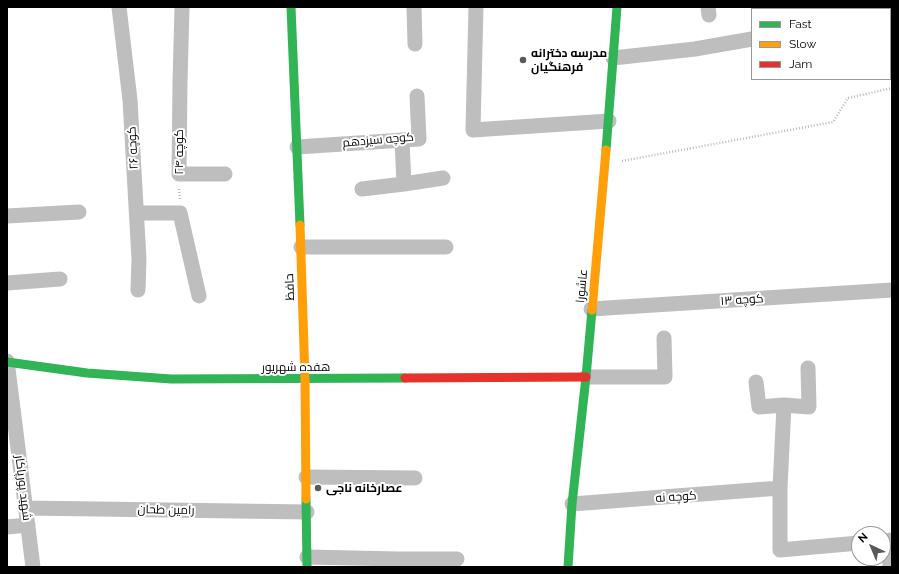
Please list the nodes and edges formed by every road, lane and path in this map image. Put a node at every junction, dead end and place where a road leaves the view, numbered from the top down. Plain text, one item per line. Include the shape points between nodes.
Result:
1 (119, 7) edge
2 (182, 7) edge
3 (291, 7) edge
4 (414, 7) edge
5 (476, 7) edge
6 (617, 7) edge
7 (751, 39) edge
8 (415, 44) dead end
9 (613, 58) junction
10 (892, 88) edge
11 (417, 96) dead end
12 (609, 121) junction
13 (402, 140) junction
14 (297, 147) junction
15 (605, 164) junction
16 (179, 174) junction
17 (225, 174) dead end
18 (444, 178) dead end
19 (404, 184) junction
20 (362, 189) dead end
21 (79, 212) dead end
22 (136, 213) junction
23 (180, 213) junction
24 (7, 216) edge
25 (301, 247) junction
26 (446, 247) dead end
27 (60, 279) dead end
28 (7, 283) edge
29 (138, 290) dead end
30 (892, 290) edge
31 (199, 296) dead end
32 (592, 309) junction
33 (664, 338) dead end
34 (7, 362) edge
35 (808, 368) dead end
36 (586, 377) junction
37 (305, 378) junction
38 (756, 382) dead end
39 (784, 405) junction
40 (12, 443) edge
41 (306, 477) junction
42 (415, 478) dead end
43 (780, 488) junction
44 (572, 504) junction
45 (26, 508) junction
46 (306, 512) junction
47 (28, 525) junction
48 (7, 527) edge
49 (851, 544) edge
50 (457, 559) dead end
51 (307, 562) edge
52 (33, 567) edge
53 (568, 567) edge

1 - 22 street, کوچه ۲۶ via 130,100
2 - 16 street, کوچه ۲۴
3 - 14 main road, حافظ
4 - 8 street
5 - 12 street via 473,130
6 - 9 main road, عاشورا
7 - 9 street via 694,49
9 - 12 main road, عاشورا
10 - 15 path via 848,98 833,122
11 - 13 street, کوچه سیزدهم via 419,139
12 - 15 main road, عاشورا
13 - 14 street, کوچه سیزدهم
13 - 19 street
14 - 25 main road, حافظ
15 - 32 main road, عاشورا
16 - 17 street
16 - 23 path, کوچه ۲۴
18 - 19 street
19 - 20 street
21 - 24 street
22 - 23 street
22 - 29 street, کوچه ۲۶
23 - 31 street
25 - 26 street
25 - 37 main road, حافظ
27 - 28 street
30 - 32 street, کوچه ۱۳
32 - 36 main road, عاشورا
33 - 36 street via 665,377
34 - 37 main road, هفده شهریور via 88,373 171,379
34 - 40 street, شهید پورپاکار
35 - 39 street via 810,407
36 - 37 main road, هفده شهریور
36 - 44 main road, عاشورا
37 - 41 main road, حافظ
38 - 39 street via 758,407
39 - 43 street
40 - 45 street, شهید پورپاکار
41 - 42 street
41 - 46 main road, حافظ
43 - 44 street, کوچه نه
43 - 49 street via 780,550
44 - 53 main road, عاشورا
45 - 46 street, رامین طحان
45 - 47 street, شهید پورپاکار
46 - 51 main road, حافظ
47 - 48 street
47 - 52 street, شهید پورپاکار
50 - 51 street

